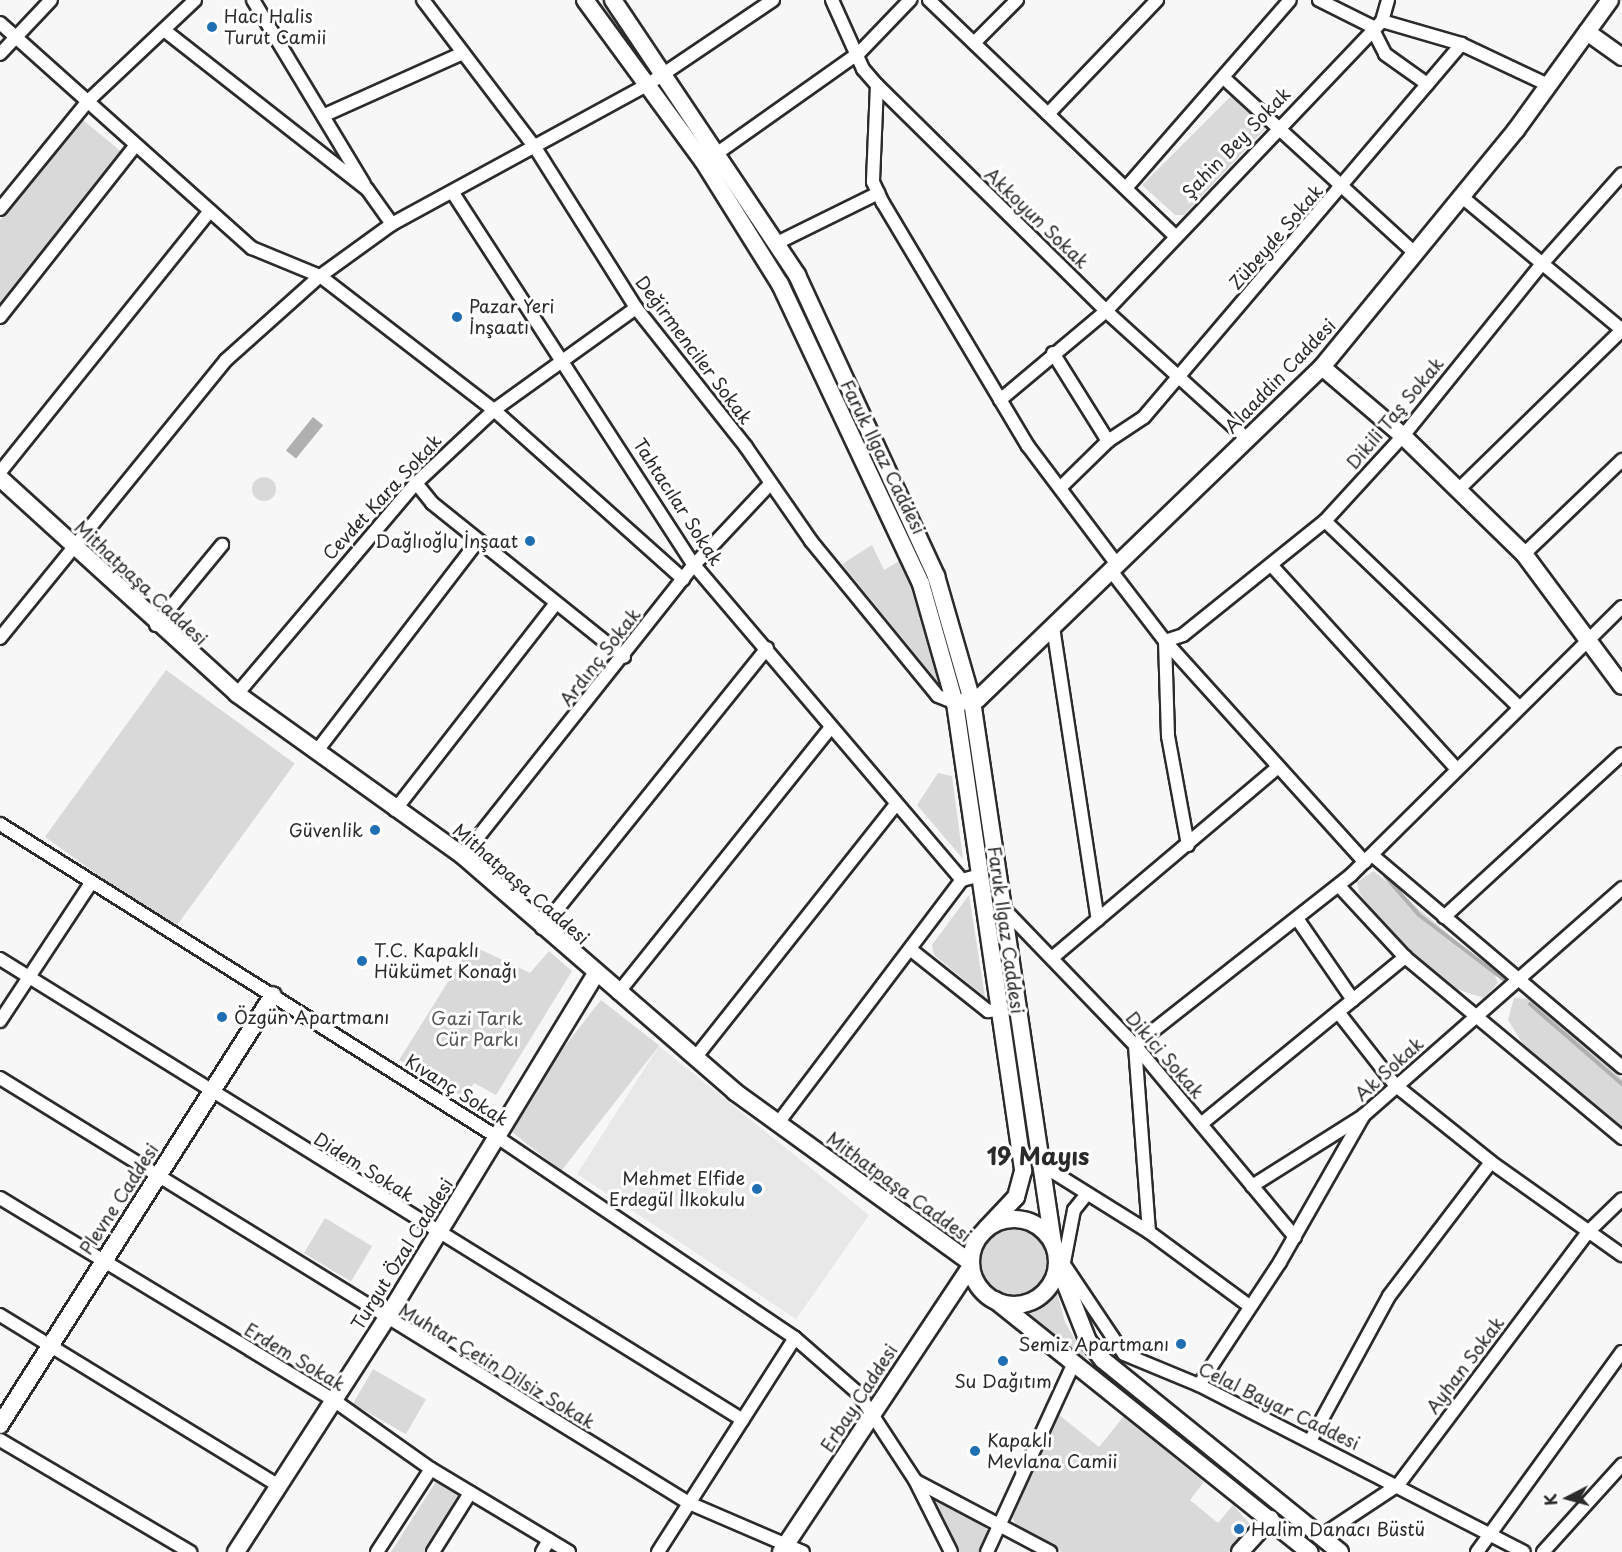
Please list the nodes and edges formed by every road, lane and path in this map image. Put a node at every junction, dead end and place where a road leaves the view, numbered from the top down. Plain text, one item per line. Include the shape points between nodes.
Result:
1 (51, 0) edge
2 (195, 0) edge
3 (254, 0) edge
4 (423, 0) edge
5 (585, 0) edge
6 (613, 0) edge
7 (773, 0) edge
8 (832, 0) edge
9 (910, 0) edge
10 (929, 0) edge
11 (1017, 0) edge
12 (1157, 0) edge
13 (1290, 0) edge
14 (1319, 0) edge
15 (1388, 0) edge
16 (1606, 1) edge
17 (0, 23) edge
18 (1377, 24) junction
19 (164, 30) junction
20 (1587, 32) junction
21 (16, 37) junction
22 (974, 43) junction
23 (1461, 44) junction
24 (859, 52) junction
25 (463, 53) junction
26 (0, 54) edge
27 (1622, 57) edge
28 (665, 74) junction
29 (1226, 80) junction
30 (1427, 84) junction
31 (647, 85) junction
32 (876, 85) junction
33 (1548, 86) junction
34 (88, 102) junction
35 (327, 114) junction
36 (1048, 114) junction
37 (1278, 126) junction
38 (136, 145) junction
39 (536, 149) junction
40 (719, 152) junction
41 (1622, 174) edge
42 (1343, 187) junction
43 (1126, 188) junction
44 (367, 189) junction
45 (453, 193) junction
46 (878, 193) junction
47 (1462, 197) junction
48 (0, 209) edge
49 (210, 211) junction
50 (392, 224) junction
51 (1174, 235) junction
52 (777, 243) junction
53 (1416, 254) junction
54 (1540, 266) junction
55 (320, 276) junction
56 (636, 308) junction
57 (1106, 311) junction
58 (0, 316) edge
59 (1622, 330) edge
60 (1053, 353) junction
61 (565, 362) junction
62 (1322, 368) junction
63 (1180, 376) junction
64 (1000, 400) junction
65 (494, 410) junction
66 (1403, 436) junction
67 (1247, 439) junction
68 (1108, 441) junction
69 (1622, 460) edge
70 (0, 472) edge
71 (0, 478) edge
72 (416, 483) junction
73 (769, 485) junction
74 (1060, 488) junction
75 (1458, 490) junction
76 (1325, 521) junction
77 (478, 541) junction
78 (222, 545) dead end
79 (76, 550) junction
80 (1524, 554) junction
81 (694, 565) junction
82 (1273, 567) junction
83 (1115, 569) junction
84 (683, 579) junction
85 (556, 603) junction
86 (1622, 607) edge
87 (156, 625) junction
88 (1053, 627) junction
89 (0, 638) edge
90 (1165, 641) junction
91 (1586, 643) junction
92 (766, 648) junction
93 (624, 657) junction
94 (1622, 686) edge
95 (237, 694) junction
96 (972, 701) junction
97 (955, 703) junction
98 (1518, 706) junction
99 (830, 728) junction
100 (316, 752) junction
101 (1622, 754) edge
102 (1278, 767) junction
103 (1457, 769) junction
104 (896, 804) junction
105 (395, 810) junction
106 (0, 824) edge
107 (1188, 845) junction
108 (463, 856) junction
109 (1369, 858) junction
110 (970, 878) junction
111 (91, 883) junction
112 (1339, 886) junction
113 (1622, 889) edge
114 (1000, 905) junction
115 (1444, 917) junction
116 (1098, 920) junction
117 (1298, 920) junction
118 (542, 928) junction
119 (910, 949) junction
120 (1405, 957) junction
121 (1052, 958) junction
122 (0, 959) edge
123 (596, 974) junction
124 (28, 978) junction
125 (1518, 982) junction
126 (618, 993) junction
127 (273, 995) junction
128 (1353, 1000) junction
129 (998, 1010) junction
130 (1338, 1012) junction
131 (1475, 1018) junction
132 (0, 1021) edge
133 (1135, 1045) junction
134 (695, 1058) junction
135 (1622, 1066) edge
136 (0, 1078) edge
137 (1395, 1084) junction
138 (211, 1093) junction
139 (1364, 1115) junction
140 (778, 1124) junction
141 (1201, 1124) junction
142 (497, 1137) junction
143 (1622, 1138) edge
144 (1491, 1162) junction
145 (1045, 1167) junction
146 (154, 1177) junction
147 (1252, 1186) junction
148 (1086, 1196) junction
149 (0, 1198) edge
150 (1622, 1199) edge
151 (986, 1228) junction
152 (1149, 1232) junction
153 (1588, 1232) junction
154 (438, 1233) junction
155 (1295, 1237) junction
156 (1622, 1255) edge
157 (1058, 1256) junction
158 (102, 1261) junction
159 (971, 1264) junction
160 (995, 1300) junction
161 (1248, 1305) junction
162 (0, 1315) edge
163 (386, 1319) junction
164 (795, 1338) junction
165 (49, 1346) junction
166 (1622, 1352) edge
167 (1074, 1363) junction
168 (1199, 1384) junction
169 (332, 1399) junction
170 (871, 1416) junction
171 (742, 1420) junction
172 (0, 1425) edge
173 (0, 1440) edge
174 (1310, 1441) junction
175 (1622, 1465) edge
176 (431, 1469) junction
177 (915, 1480) junction
178 (277, 1485) junction
179 (1398, 1485) junction
180 (470, 1493) junction
181 (689, 1503) junction
182 (1270, 1519) junction
183 (999, 1525) junction
184 (1491, 1532) junction
185 (1321, 1536) junction
186 (549, 1540) junction
187 (784, 1547) edge
188 (190, 1552) edge
189 (236, 1552) edge
190 (377, 1552) edge
191 (432, 1552) edge
192 (542, 1552) edge
193 (569, 1552) edge
194 (658, 1552) edge
195 (803, 1552) edge
196 (951, 1552) edge
197 (987, 1552) edge
198 (1050, 1552) edge
199 (1240, 1552) edge
200 (1310, 1552) edge
201 (1340, 1552) edge
202 (1477, 1552) edge
203 (1524, 1552) edge
204 (1543, 1552) edge

1 - 21 street
2 - 19 street
3 - 35 street
4 - 25 street, Değirmenciler Sokak
5 - 31 street, Faruk Ilgaz Caddesi
6 - 28 street, Faruk Ilgaz Caddesi
7 - 28 street
8 - 24 street, Akkoyun Sokak
9 - 24 street
10 - 22 street
11 - 22 street
12 - 36 street
13 - 29 street
14 - 18 street
15 - 18 street, Şahin Bey Sokak
16 - 20 street, Alaaddin Caddesi
17 - 21 street
18 - 23 street
18 - 30 street via 1385,54
18 - 37 street, Şahin Bey Sokak
19 - 34 street
19 - 44 street
20 - 27 street
20 - 33 street, Alaaddin Caddesi
21 - 26 street
21 - 34 street
22 - 36 street
23 - 30 street, Zübeyde Sokak
23 - 33 street
24 - 32 street, Akkoyun Sokak
24 - 40 street
25 - 35 street
25 - 39 street, Değirmenciler Sokak
28 - 31 street
28 - 40 street, Faruk Ilgaz Caddesi
29 - 37 street
29 - 43 street
30 - 42 street, Zübeyde Sokak
31 - 39 street
31 - 97 street, Faruk Ilgaz Caddesi via 780,284 833,402 894,517 921,584
32 - 46 street via 872,150
32 - 57 street, Akkoyun Sokak
33 - 47 street, Alaaddin Caddesi
34 - 38 street
34 - 48 street
35 - 44 street
36 - 43 street
37 - 42 street
37 - 51 street, Şahin Bey Sokak
38 - 49 street
38 - 58 street
39 - 45 street
39 - 56 street, Değirmenciler Sokak
40 - 52 street, Faruk Ilgaz Caddesi
41 - 54 street, Dikili Taş Sokak
42 - 53 street
42 - 63 street, Zübeyde Sokak
43 - 51 street
44 - 50 street
45 - 50 street
45 - 61 street, Tahtacılar Sokak
46 - 52 street
46 - 64 street
47 - 53 street, Alaaddin Caddesi
47 - 54 street
49 - 55 street via 252,248
49 - 70 street
50 - 55 street
51 - 57 street, Şahin Bey Sokak
52 - 96 street, Faruk Ilgaz Caddesi via 797,275 936,576
53 - 62 street, Alaaddin Caddesi
54 - 59 street
54 - 66 street, Dikili Taş Sokak
55 - 65 street
55 - 79 street via 226,360
56 - 61 street, Cevdet Kara Sokak
56 - 73 street, Değirmenciler Sokak via 746,447
57 - 60 street, Şahin Bey Sokak
57 - 63 street, Akkoyun Sokak
59 - 75 street
60 - 64 street, Şahin Bey Sokak
60 - 68 street
61 - 65 street, Cevdet Kara Sokak
61 - 81 street, Tahtacılar Sokak
62 - 66 street
62 - 67 street, Alaaddin Caddesi
63 - 67 street, Akkoyun Sokak
63 - 68 street, Zübeyde Sokak via 1144,417
64 - 74 street
65 - 72 street, Cevdet Kara Sokak
65 - 84 street
66 - 75 street
66 - 76 street, Dikili Taş Sokak
67 - 83 street, Alaaddin Caddesi
68 - 74 street, Zübeyde Sokak
69 - 80 street
71 - 79 street, Mithatpaşa Caddesi
72 - 77 street
72 - 95 street, Cevdet Kara Sokak
73 - 81 street, Ardınç Sokak
73 - 97 street, Değirmenciler Sokak via 938,696
74 - 83 street
75 - 80 street
76 - 82 street, Dikili Taş Sokak
76 - 98 street
77 - 85 street
77 - 100 street
78 - 87 street
79 - 87 street, Mithatpaşa Caddesi
79 - 89 street
80 - 91 street
81 - 84 street, Ardınç Sokak
81 - 92 street, Tahtacılar Sokak
82 - 90 street, Dikili Taş Sokak via 1183,635
82 - 103 street
83 - 88 street, Alaaddin Caddesi
83 - 90 street
84 - 93 street, Ardınç Sokak
85 - 93 street
85 - 105 street
86 - 91 street
87 - 95 street, Mithatpaşa Caddesi
88 - 96 street, Alaaddin Caddesi
88 - 116 street
90 - 102 street
90 - 107 street via 1168,736
91 - 94 street
91 - 98 street
92 - 99 street, Tahtacılar Sokak
92 - 118 street
93 - 108 street, Ardınç Sokak
95 - 100 street, Mithatpaşa Caddesi
96 - 97 street
96 - 114 street, Faruk Ilgaz Caddesi
97 - 110 street, Faruk Ilgaz Caddesi
98 - 103 street
99 - 104 street, Tahtacılar Sokak
99 - 126 street
100 - 105 street, Mithatpaşa Caddesi
101 - 115 street
102 - 107 street
102 - 109 street
103 - 109 street
104 - 110 street, Tahtacılar Sokak
104 - 134 street
105 - 108 street, Mithatpaşa Caddesi
106 - 111 street, Kıvanç Sokak
107 - 116 street
108 - 118 street, Mithatpaşa Caddesi
109 - 112 street
109 - 115 street
110 - 119 street
110 - 129 street, Faruk Ilgaz Caddesi
111 - 124 street
111 - 127 street, Kıvanç Sokak
112 - 117 street
112 - 120 street
113 - 125 street, Ak Sokak
114 - 121 street, Dikici Sokak
114 - 145 street, Faruk Ilgaz Caddesi
115 - 125 street
116 - 121 street
117 - 128 street
117 - 133 street
118 - 123 street, Mithatpaşa Caddesi
119 - 129 street via 988,1011
119 - 140 street
120 - 128 street
120 - 131 street
121 - 133 street, Dikici Sokak
122 - 124 street, Didem Sokak
123 - 126 street, Mithatpaşa Caddesi
123 - 142 street, Turgut Özal Caddesi
124 - 132 street
124 - 138 street, Didem Sokak
125 - 131 street, Ak Sokak
125 - 135 street
126 - 134 street, Mithatpaşa Caddesi
127 - 138 street, Plevne Caddesi
127 - 142 street, Kıvanç Sokak
128 - 130 street
129 - 151 street, Faruk Ilgaz Caddesi via 1023,1171 1016,1197
130 - 137 street
130 - 141 street
131 - 137 street, Ak Sokak
131 - 143 street
133 - 141 street, Dikici Sokak
133 - 152 street
134 - 140 street, Mithatpaşa Caddesi
136 - 146 street, Muhtar Çetin Dilsiz Sokak
137 - 139 street, Ak Sokak
137 - 144 street
138 - 146 street, Plevne Caddesi
138 - 154 street, Didem Sokak
139 - 147 street
139 - 155 street, Ak Sokak
140 - 159 street, Mithatpaşa Caddesi
141 - 147 street, Dikici Sokak
142 - 154 street, Turgut Özal Caddesi
142 - 164 street, Kıvanç Sokak
144 - 153 street
144 - 174 street via 1389,1296
145 - 148 street
145 - 157 street, Faruk Ilgaz Caddesi
146 - 158 street, Plevne Caddesi
146 - 163 street, Muhtar Çetin Dilsiz Sokak
147 - 155 street, Dikici Sokak
148 - 152 street
148 - 157 street via 1074,1210
149 - 158 street, Erdem Sokak
150 - 153 street, Ayhan Sokak
151 - 157 street via 1023,1219
151 - 159 street
152 - 161 street
153 - 156 street
153 - 179 street, Ayhan Sokak
154 - 163 street, Turgut Özal Caddesi
154 - 171 street, Didem Sokak
155 - 161 street, Ak Sokak
157 - 160 street via 1054,1279 1036,1299 1023,1304
157 - 168 street, Celal Bayar Caddesi via 1093,1315 1124,1354
157 - 185 street via 1088,1341 1103,1360
158 - 165 street, Plevne Caddesi
158 - 169 street, Erdem Sokak
159 - 160 street via 979,1286
159 - 170 street, Erbay Caddesi
160 - 167 street
161 - 168 street, Ak Sokak
162 - 165 street
163 - 169 street, Turgut Özal Caddesi
163 - 181 street, Muhtar Çetin Dilsiz Sokak
164 - 170 street, Kıvanç Sokak via 858,1393
164 - 171 street
165 - 172 street, Plevne Caddesi
165 - 178 street
166 - 184 street
167 - 182 street
167 - 183 street
168 - 174 street, Celal Bayar Caddesi
169 - 176 street, Erdem Sokak
169 - 178 street, Turgut Özal Caddesi
170 - 177 street, Kıvanç Sokak
170 - 187 street, Erbay Caddesi
171 - 181 street
173 - 188 street
174 - 179 street, Celal Bayar Caddesi
175 - 204 street
176 - 180 street, Erdem Sokak
176 - 190 street
177 - 183 street
177 - 196 street, Kıvanç Sokak
178 - 189 street, Turgut Özal Caddesi
179 - 184 street, Celal Bayar Caddesi
179 - 185 street, Ayhan Sokak
180 - 186 street, Erdem Sokak
180 - 191 street
181 - 187 street, Muhtar Çetin Dilsiz Sokak
181 - 194 street
182 - 199 street
182 - 200 street
183 - 197 street
183 - 198 street
184 - 202 street
184 - 203 street, Celal Bayar Caddesi
185 - 201 street
186 - 192 street
186 - 193 street, Erdem Sokak
187 - 195 street, Muhtar Çetin Dilsiz Sokak

